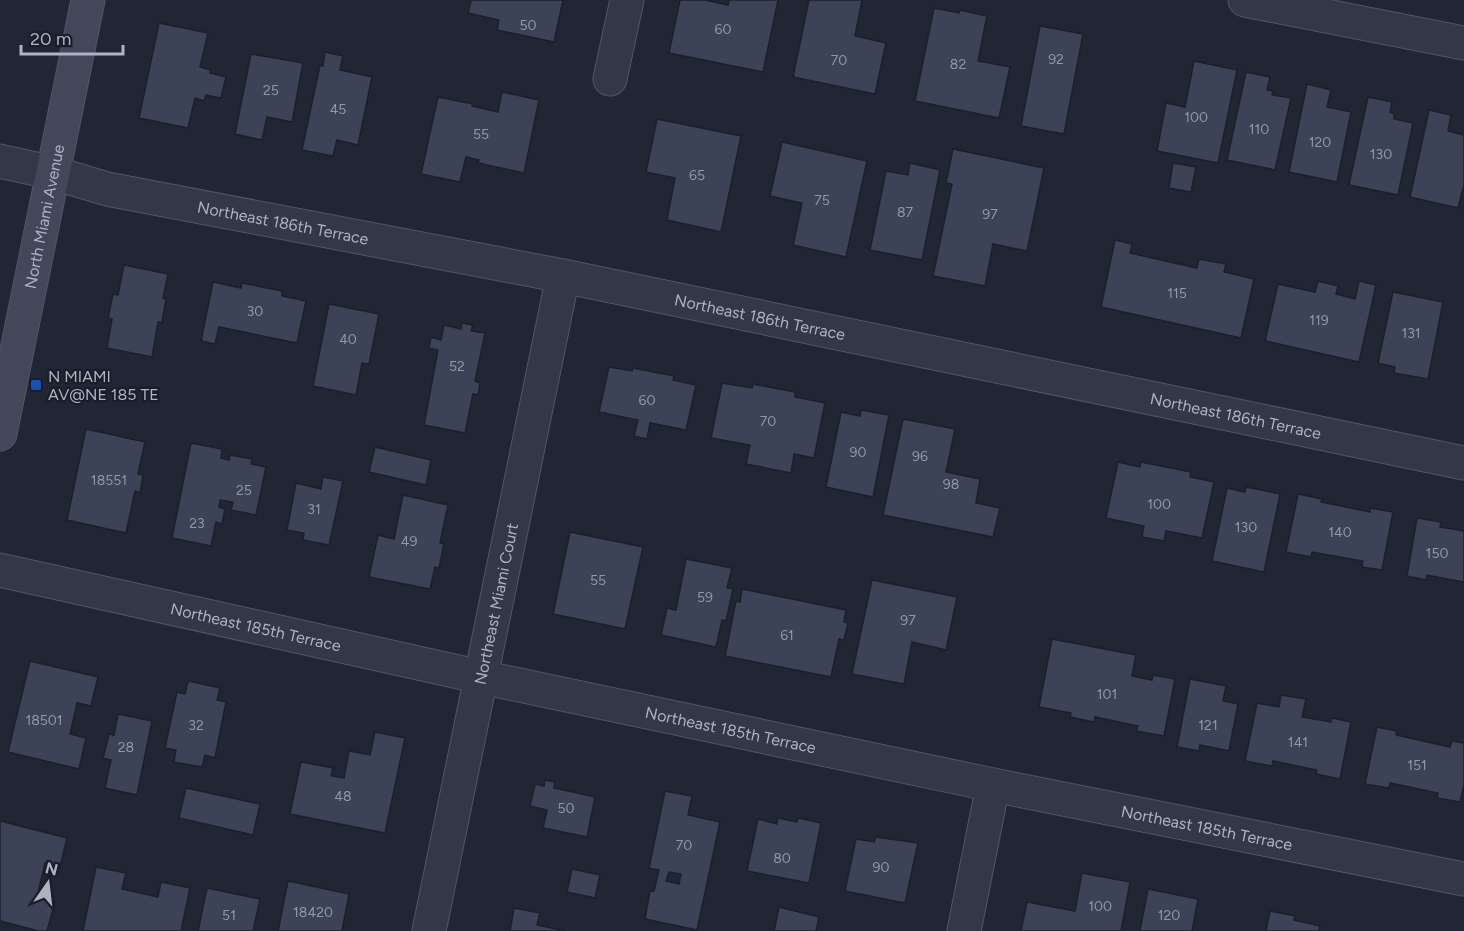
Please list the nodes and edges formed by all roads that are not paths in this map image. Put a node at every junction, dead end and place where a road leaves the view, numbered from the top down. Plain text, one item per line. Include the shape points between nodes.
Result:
1 (88, 0) edge
2 (627, 0) edge
3 (1245, 0) edge
4 (1464, 43) edge
5 (610, 79) dead end
6 (0, 161) edge
7 (54, 173) junction
8 (563, 276) junction
9 (0, 434) edge
10 (1464, 463) edge
11 (0, 570) edge
12 (481, 677) junction
13 (993, 785) junction
14 (1464, 879) edge
15 (429, 931) edge
16 (964, 931) edge

1 - 7 street, North Miami Avenue
2 - 5 street
3 - 4 street
6 - 7 street, Northeast 186th Terrace
7 - 8 street, Northeast 186th Terrace via 107,189
7 - 9 street, North Miami Avenue
8 - 10 street, Northeast 186th Terrace
8 - 12 street, Northeast Miami Court
11 - 12 street, Northeast 185th Terrace
12 - 13 street, Northeast 185th Terrace
12 - 15 street, Northeast Miami Court
13 - 14 street, Northeast 185th Terrace
13 - 16 street

